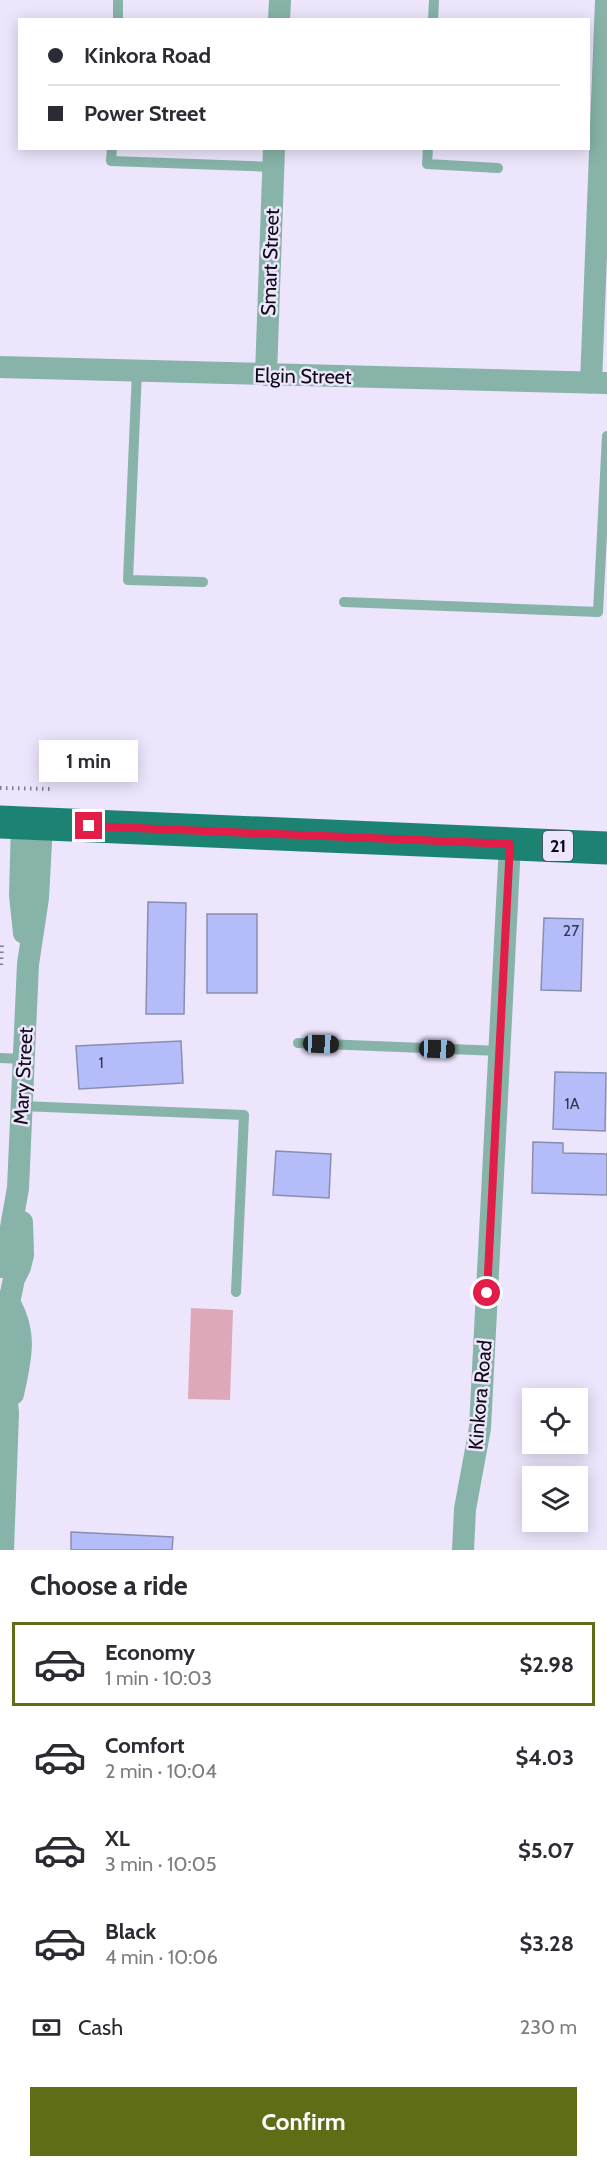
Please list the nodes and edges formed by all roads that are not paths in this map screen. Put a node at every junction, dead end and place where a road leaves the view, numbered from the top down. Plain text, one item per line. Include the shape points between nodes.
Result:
1 (118, 0) edge
2 (280, 0) edge
3 (434, 0) edge
4 (606, 0) edge
5 (118, 18) edge
6 (279, 18) edge
7 (433, 18) edge
8 (112, 150) edge
9 (428, 150) edge
10 (274, 158) edge
11 (498, 168) dead end
12 (0, 367) edge
13 (137, 371) junction
14 (266, 375) junction
15 (599, 383) edge
16 (607, 436) edge
17 (203, 582) dead end
18 (344, 602) dead end
19 (21, 823) edge
20 (510, 844) junction
21 (607, 848) edge
22 (298, 1043) dead end
23 (500, 1051) junction
24 (0, 1058) edge
25 (24, 1059) junction
26 (21, 1106) junction
27 (18, 1188) junction
28 (0, 1267) edge
29 (236, 1292) dead end
30 (4, 1296) edge
31 (0, 1325) edge
32 (0, 1334) edge
33 (8, 1413) junction
34 (3, 1550) edge
35 (463, 1550) edge

1 - 5 lane
2 - 6 street
3 - 7 lane
4 - 15 street
8 - 10 lane via 111,161
9 - 11 lane via 427,164
10 - 14 street, Smart Street
12 - 13 street, Elgin Street
13 - 14 street, Elgin Street
13 - 17 lane via 128,580
14 - 15 street, Elgin Street
16 - 18 lane via 598,612
19 - 20 main road, 21
19 - 25 street, Mary Street via 20,895 28,964
20 - 21 main road, 21
20 - 23 street, Kinkora Road
22 - 23 lane
23 - 35 street, Kinkora Road via 480,1428 465,1509
24 - 25 lane
25 - 26 street, Mary Street
26 - 27 street, Mary Street
26 - 29 lane via 244,1115
27 - 28 street, Mary Street via 7,1250
27 - 30 street, Mary Street via 23,1255
30 - 31 street, Mary Street via 6,1317
30 - 33 street via 19,1323 22,1342
32 - 33 street
33 - 34 street

